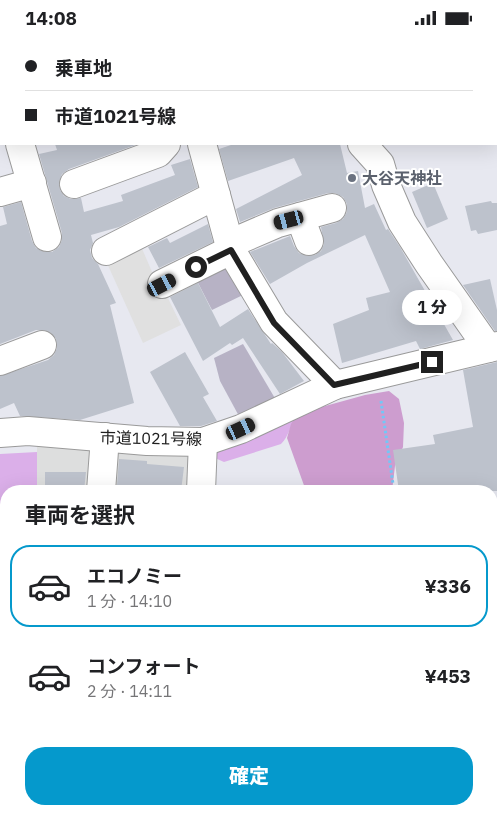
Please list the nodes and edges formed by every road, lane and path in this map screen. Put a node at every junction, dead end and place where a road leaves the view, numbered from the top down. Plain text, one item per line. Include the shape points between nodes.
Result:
1 (20, 145) edge
2 (165, 145) edge
3 (202, 145) edge
4 (363, 145) edge
5 (32, 183) junction
6 (74, 184) dead end
7 (0, 192) edge
8 (216, 195) junction
9 (332, 208) dead end
10 (47, 237) dead end
11 (230, 247) junction
12 (106, 251) dead end
13 (162, 285) dead end
14 (42, 345) dead end
15 (493, 347) edge
16 (0, 361) edge
17 (377, 375) junction
18 (334, 385) junction
19 (0, 433) edge
20 (105, 437) junction
21 (203, 442) junction
22 (102, 485) edge
23 (201, 485) edge
24 (393, 485) edge

1 - 5 street
2 - 6 street via 158,153
3 - 8 street
4 - 15 street via 380,164 402,222 429,264
5 - 7 street
5 - 10 street
8 - 11 street
8 - 12 street
9 - 11 street via 304,229 278,223
11 - 13 street
11 - 18 street via 274,323
14 - 16 street
15 - 17 street, 市道1021号線
17 - 18 street, 市道1021号線
17 - 24 path
18 - 21 street, 市道1021号線 via 241,429
19 - 20 street, 市道1021号線 via 28,431
20 - 21 street, 市道1021号線
20 - 22 street
21 - 23 street

